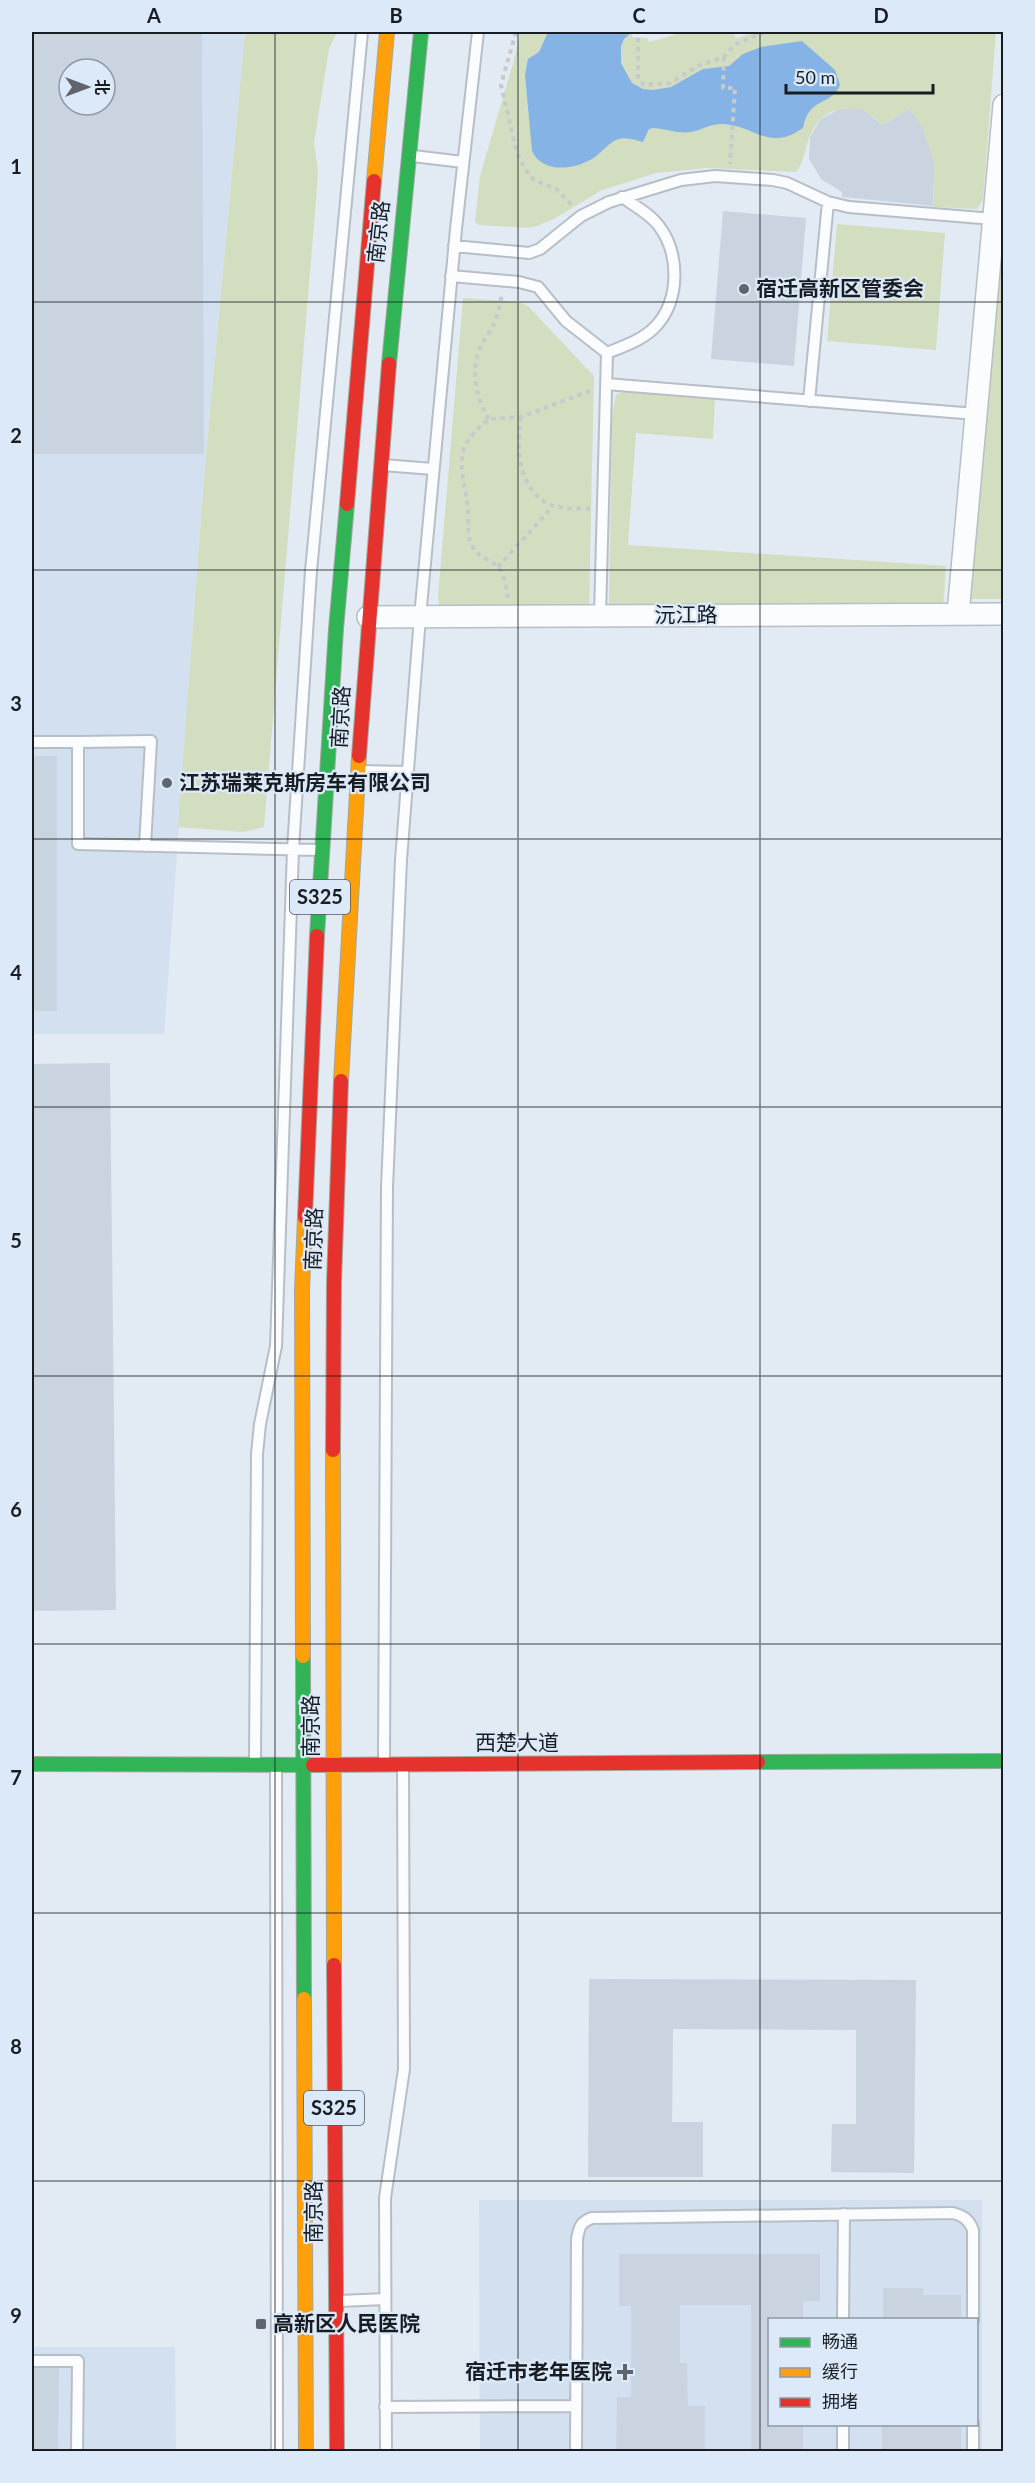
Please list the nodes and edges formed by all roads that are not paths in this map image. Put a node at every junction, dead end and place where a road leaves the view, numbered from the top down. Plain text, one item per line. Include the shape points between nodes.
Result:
1 (362, 32) edge
2 (387, 32) edge
3 (421, 32) edge
4 (478, 32) edge
5 (1004, 105) edge
6 (408, 156) junction
7 (463, 162) junction
8 (622, 197) junction
9 (828, 202) junction
10 (993, 219) junction
11 (454, 246) junction
12 (452, 276) junction
13 (607, 353) junction
14 (606, 384) junction
15 (809, 400) junction
16 (976, 414) junction
17 (380, 465) junction
18 (434, 469) junction
19 (958, 614) junction
20 (1004, 614) edge
21 (600, 615) junction
22 (368, 617) junction
23 (420, 617) junction
24 (32, 742) edge
25 (78, 742) junction
26 (359, 771) junction
27 (408, 772) junction
28 (145, 846) junction
29 (292, 849) junction
30 (322, 850) junction
31 (1004, 1761) edge
32 (32, 1764) edge
33 (332, 1764) junction
34 (384, 1764) junction
35 (403, 1764) junction
36 (255, 1765) junction
37 (276, 1765) junction
38 (303, 1766) junction
39 (844, 2214) junction
40 (385, 2299) junction
41 (336, 2301) junction
42 (843, 2318) edge
43 (973, 2318) edge
44 (32, 2361) edge
45 (576, 2406) junction
46 (385, 2407) junction
47 (843, 2426) edge
48 (973, 2426) edge
49 (77, 2451) edge
50 (277, 2451) edge
51 (306, 2451) edge
52 (337, 2451) edge
53 (386, 2451) edge
54 (576, 2451) edge
55 (843, 2451) edge
56 (973, 2451) edge

1 - 29 lane via 310,570
2 - 30 main road, 南京路 / S325 via 336,629
3 - 6 main road, 南京路 / S325
4 - 7 lane
5 - 10 street
6 - 7 lane
6 - 17 main road, 南京路 / S325
7 - 11 lane
8 - 9 lane via 681,180 729,176 787,183
8 - 11 lane via 581,216 530,253
8 - 13 lane via 659,226 673,258 675,274 673,291 656,326 643,337
9 - 10 lane
9 - 15 lane
10 - 16 street
11 - 12 lane
12 - 13 lane via 538,287 566,321
12 - 18 lane
13 - 14 lane
14 - 15 lane
14 - 21 lane
15 - 16 lane
16 - 19 street
17 - 18 lane
17 - 22 main road, 南京路 / S325
18 - 23 lane
19 - 20 street, 沅江路
19 - 21 street, 沅江路
21 - 23 street, 沅江路
22 - 23 street, 沅江路
22 - 26 main road, 南京路 / S325
23 - 27 lane
24 - 25 lane
25 - 28 lane via 78,844
25 - 28 lane via 151,741
26 - 27 lane
26 - 33 main road, 南京路 / S325 via 342,1044 334,1288
27 - 34 lane via 387,1187
28 - 29 lane
29 - 30 lane
29 - 36 lane via 276,1346 257,1454
30 - 38 main road, 南京路 / S325 via 302,1290
31 - 35 main road, 西楚大道
32 - 36 main road, 西楚大道
33 - 34 main road, 西楚大道
33 - 38 main road, 西楚大道
33 - 41 main road, 南京路 / S325
34 - 35 main road, 西楚大道
35 - 40 lane via 404,2069 385,2198
36 - 37 main road, 西楚大道
37 - 38 main road, 西楚大道
37 - 50 lane
38 - 51 main road, 南京路 / S325
39 - 42 lane
39 - 43 lane via 963,2216 973,2230
39 - 45 lane via 602,2216 584,2221 577,2240
40 - 41 lane
40 - 46 lane
41 - 52 main road, 南京路 / S325
44 - 49 lane via 78,2361
45 - 46 lane
45 - 54 lane
46 - 53 lane
47 - 55 lane
48 - 56 lane

